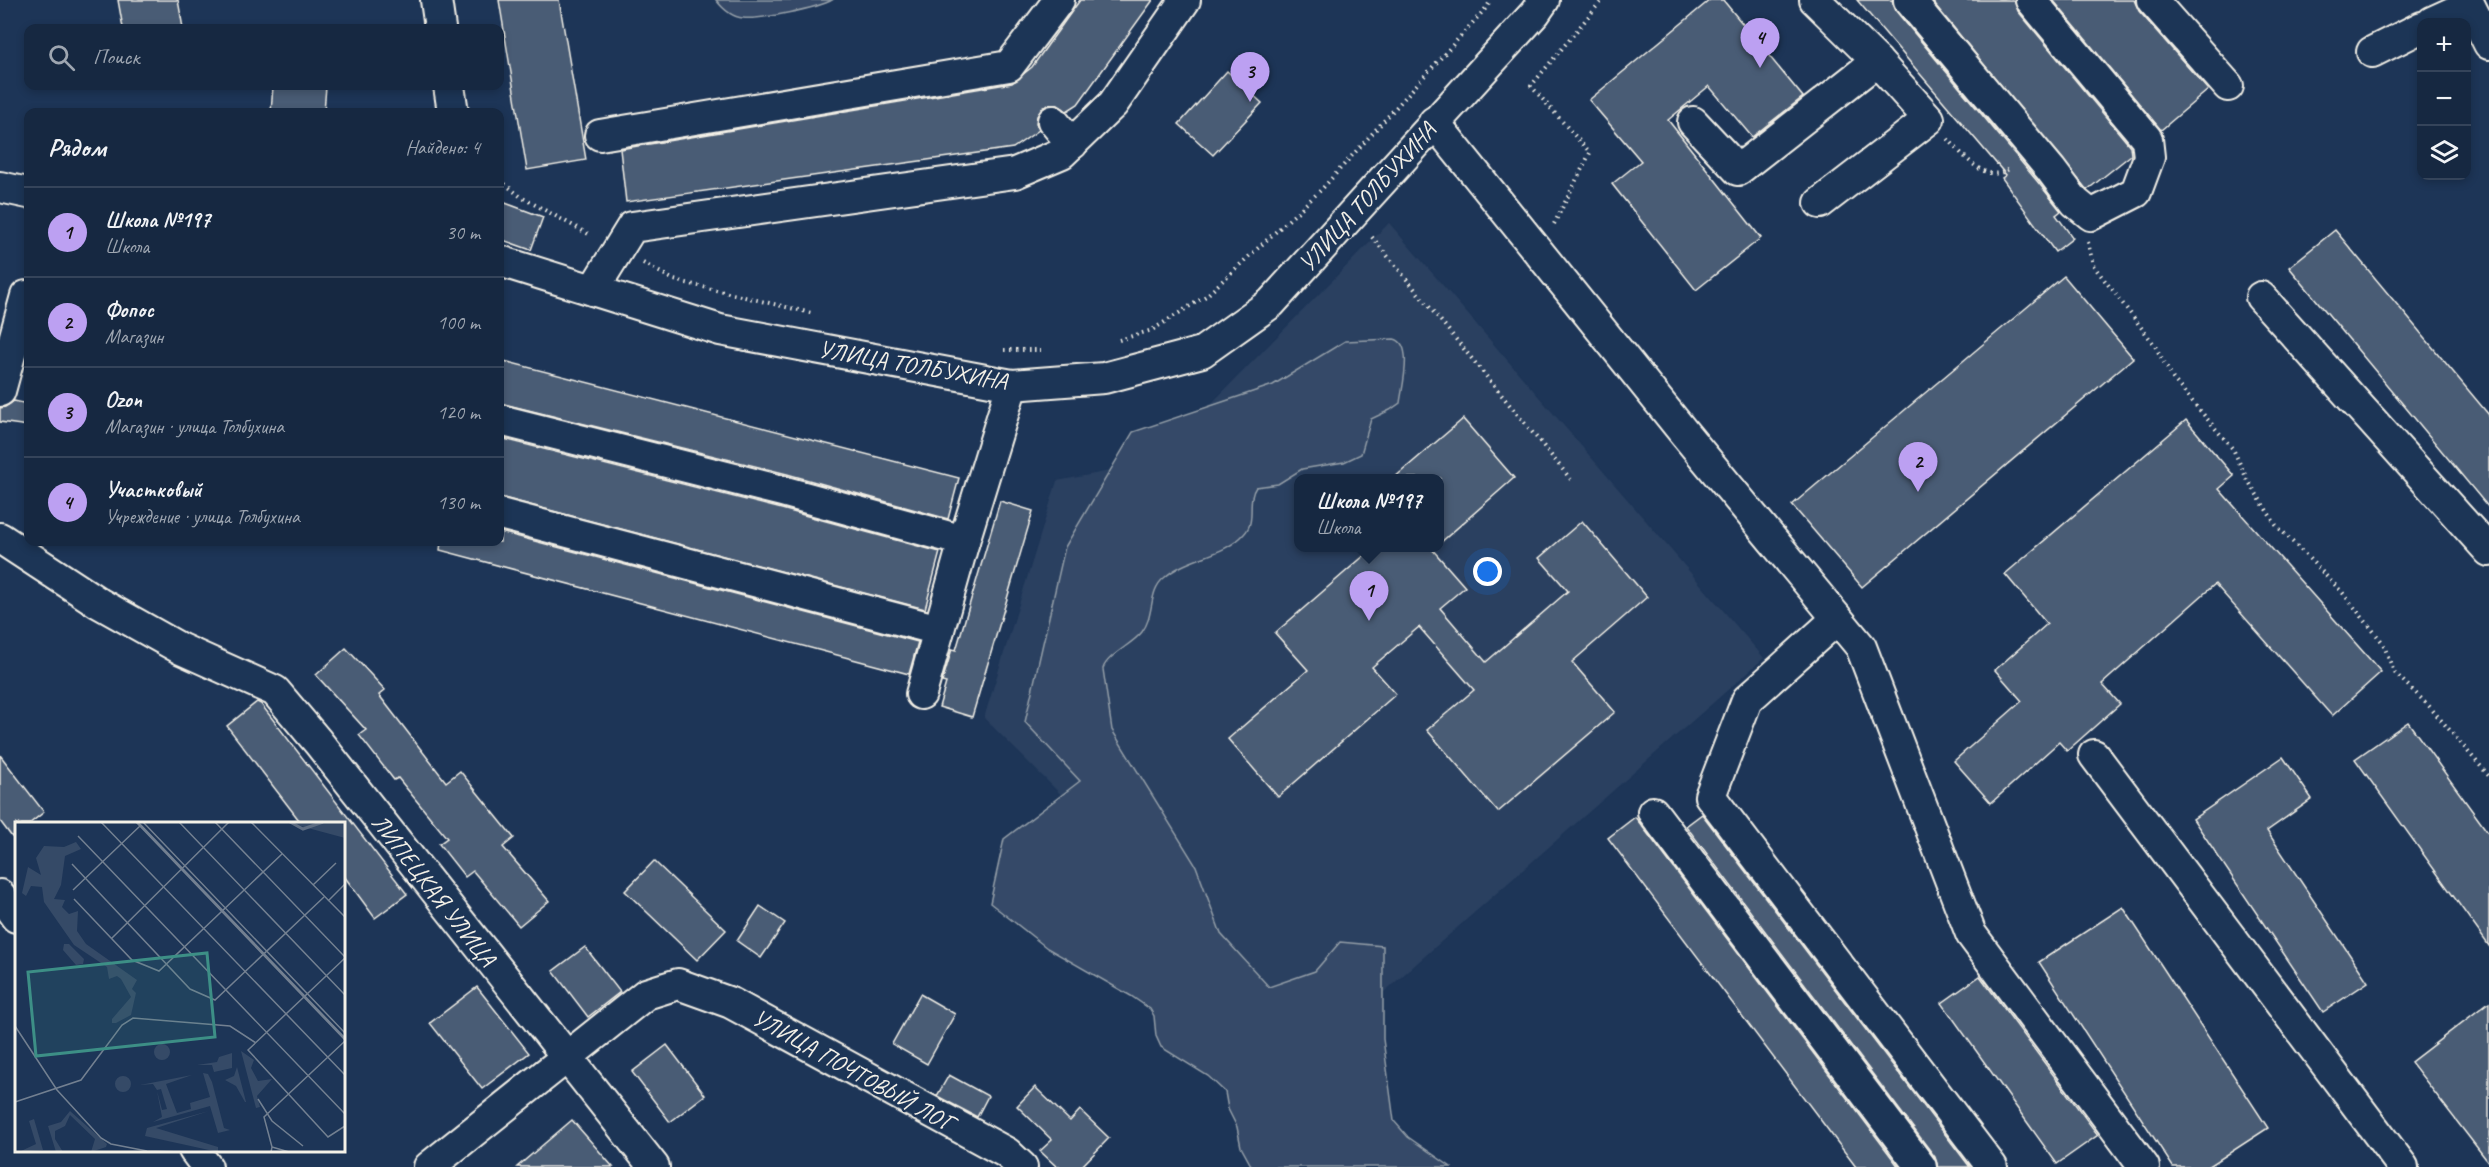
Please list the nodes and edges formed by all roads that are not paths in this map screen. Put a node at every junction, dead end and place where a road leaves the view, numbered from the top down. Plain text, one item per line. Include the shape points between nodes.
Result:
1 (436, 0) edge
2 (1059, 0) edge
3 (1185, 0) edge
4 (1815, 0) edge
5 (1909, 0) edge
6 (2031, 0) edge
7 (2152, 0) edge
8 (2468, 2) edge
9 (1534, 4) edge
10 (2439, 18) edge
11 (439, 24) edge
12 (2417, 29) edge
13 (2489, 44) edge
14 (2372, 51) dead end
15 (1877, 61) junction
16 (2228, 86) dead end
17 (450, 90) edge
18 (452, 108) edge
19 (1053, 121) dead end
20 (1434, 122) junction
21 (1693, 122) dead end
22 (600, 135) dead end
23 (1072, 144) junction
24 (0, 187) edge
25 (24, 192) edge
26 (1820, 203) dead end
27 (504, 262) edge
28 (593, 290) junction
29 (2261, 297) dead end
30 (24, 313) edge
31 (10, 385) edge
32 (1012, 385) junction
33 (504, 421) edge
34 (504, 515) edge
35 (0, 538) edge
36 (964, 541) junction
37 (2489, 551) edge
38 (1837, 619) junction
39 (939, 630) junction
40 (921, 694) dead end
41 (2094, 755) dead end
42 (1653, 812) dead end
43 (0, 895) edge
44 (15, 916) edge
45 (567, 1058) junction
46 (196, 1152) edge
47 (207, 1167) edge
48 (429, 1167) edge
49 (654, 1167) edge
50 (1022, 1167) edge
51 (1921, 1167) edge
52 (1992, 1167) edge
53 (2144, 1167) edge
54 (2403, 1167) edge

1 - 11 street
2 - 22 street via 1014,71
3 - 23 street via 1113,104
4 - 15 street
5 - 6 street via 2075,202 2091,215 2136,192 2149,157 2147,139
7 - 16 street
8 - 10 street
8 - 13 street
9 - 20 street, УЛИЦА ТОЛБУХИНА
12 - 14 street
15 - 21 street via 1738,170
15 - 26 street via 1929,119
17 - 18 street
19 - 23 street
20 - 32 street, УЛИЦА ТОЛБУХИНА via 1271,303 1202,352 1104,378
20 - 38 street via 1695,425
23 - 28 street via 1062,153 1015,173 632,228
24 - 25 street
27 - 28 street, УЛИЦА ТОЛБУХИНА
28 - 32 street, УЛИЦА ТОЛБУХИНА via 720,330
29 - 37 street
30 - 31 street
32 - 36 street
33 - 36 street
34 - 39 street
35 - 45 street, ЛИПЕЦКАЯ УЛИЦА via 99,603 181,649 275,691
36 - 39 street
38 - 52 street via 1747,700 1710,796
38 - 53 street via 1861,647 1971,934
39 - 40 street
41 - 54 street
42 - 51 street
43 - 44 street
45 - 48 street
45 - 49 street, ЛИПЕЦКАЯ УЛИЦА
45 - 50 street, УЛИЦА ПОЧТОВЫЙ ЛОГ via 646,994 678,984 731,1003 1006,1153
46 - 47 street

